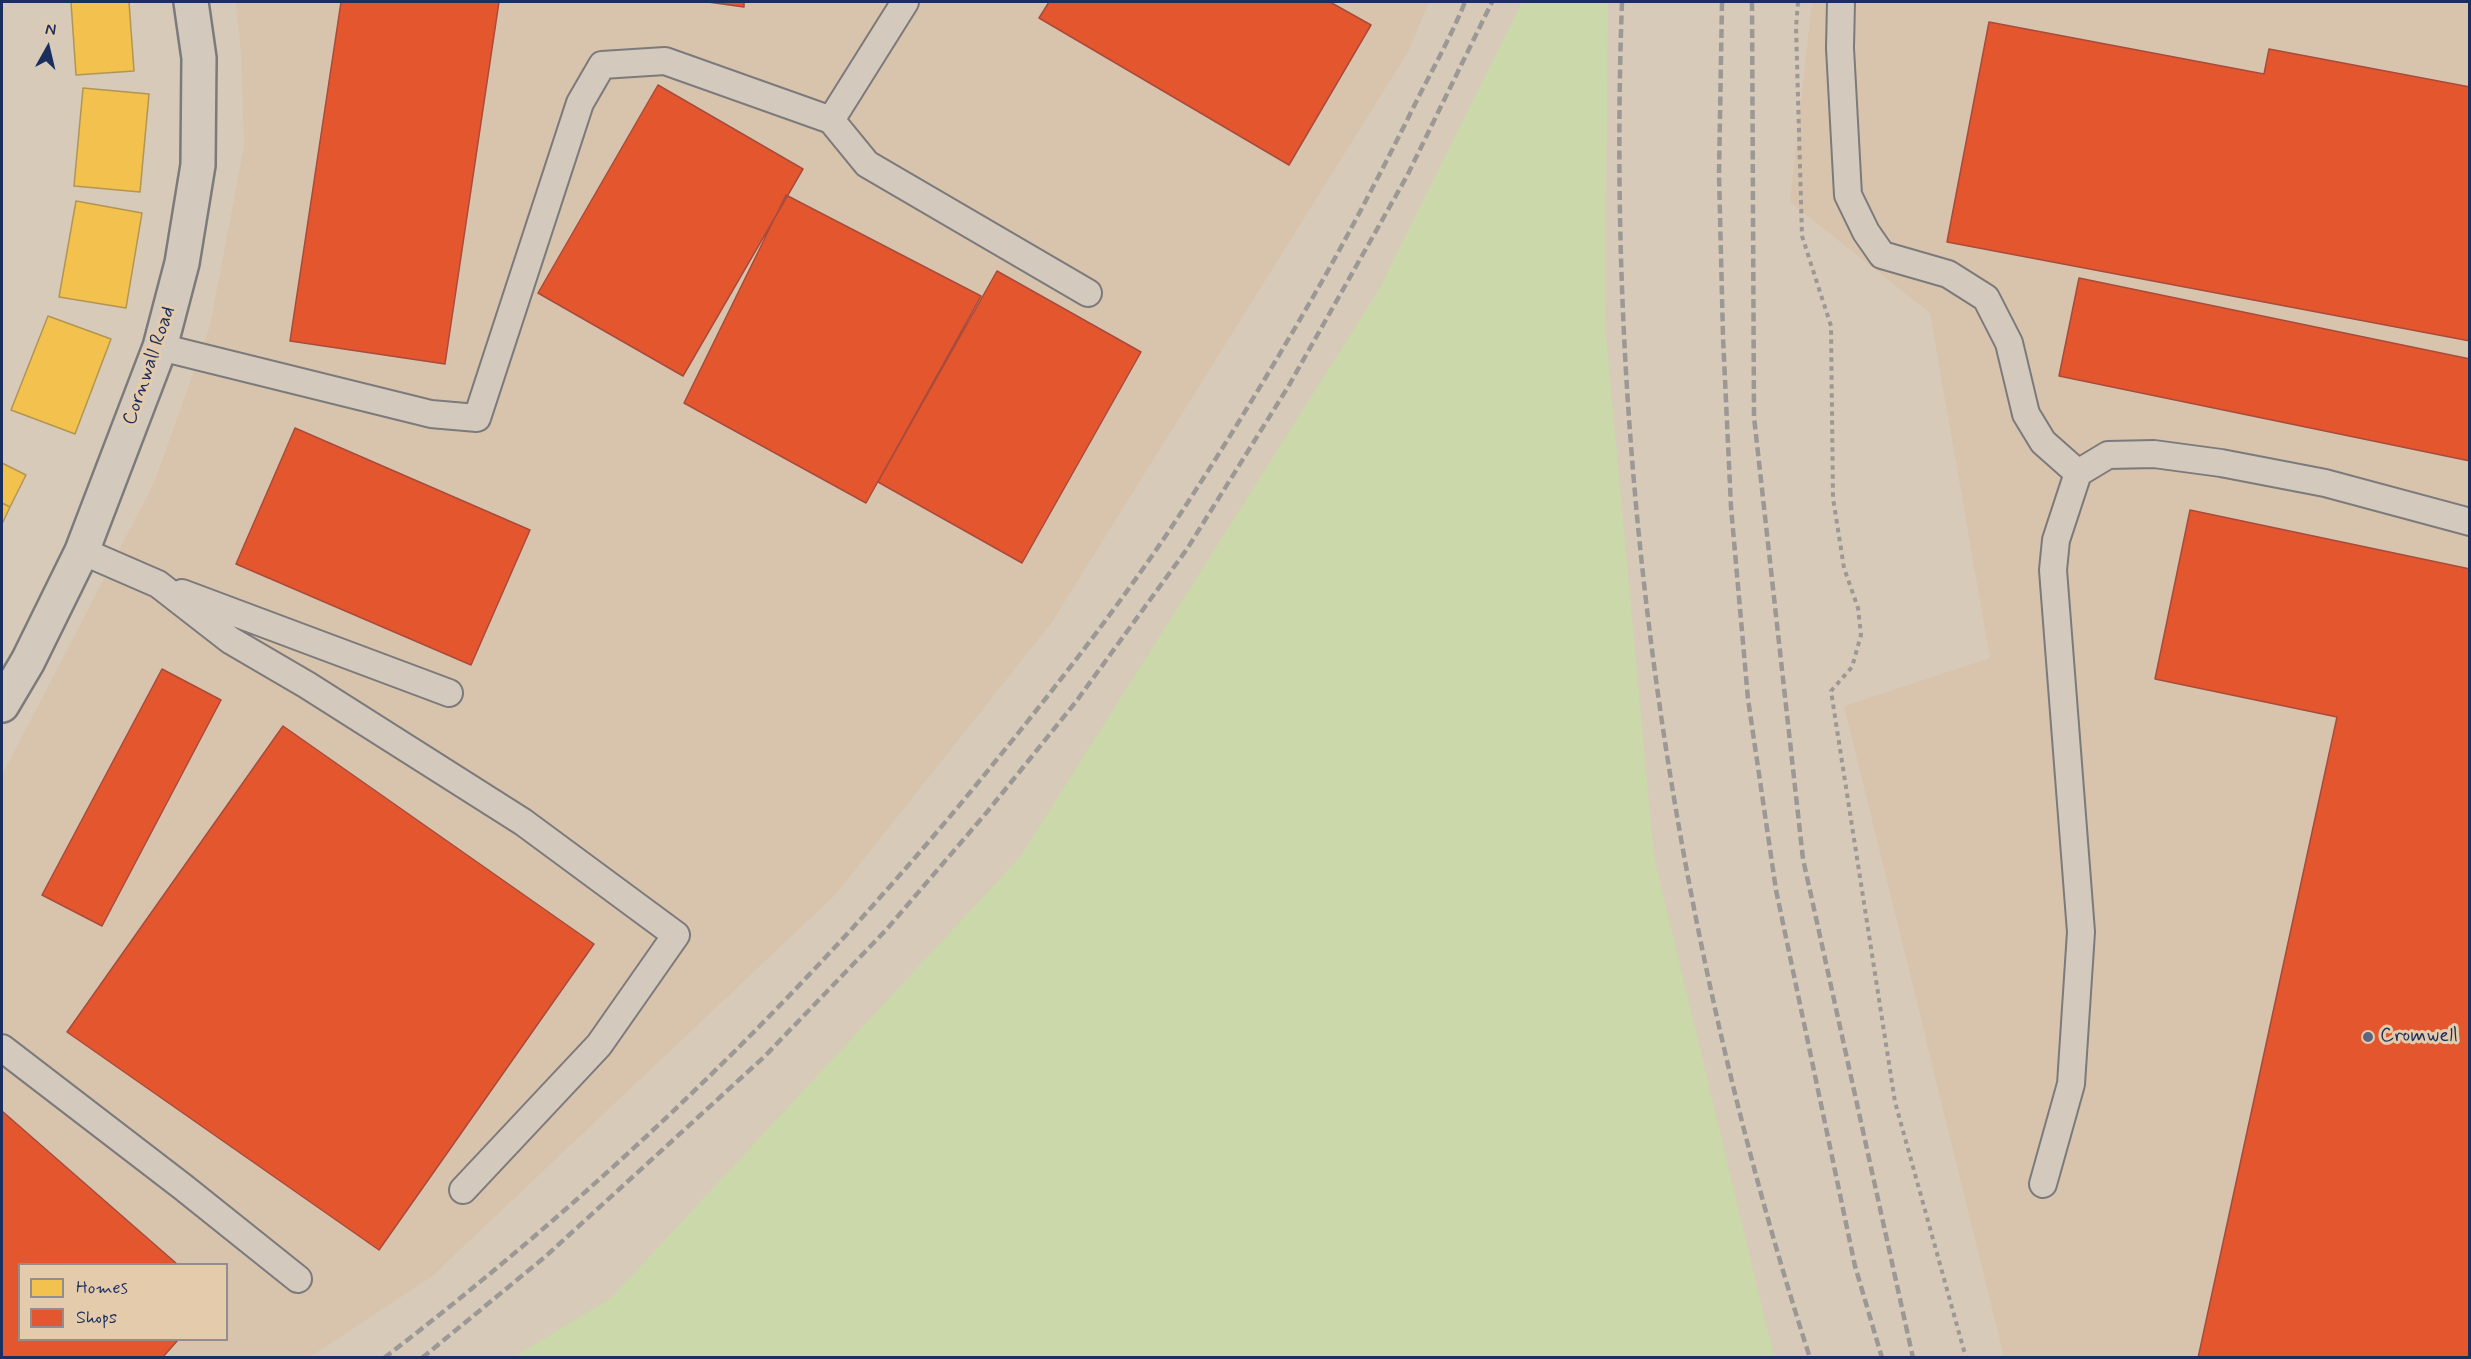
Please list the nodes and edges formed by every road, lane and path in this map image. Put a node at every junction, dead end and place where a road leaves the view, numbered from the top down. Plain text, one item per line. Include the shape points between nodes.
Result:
1 (191, 2) edge
2 (905, 2) edge
3 (1798, 2) edge
4 (1840, 2) edge
5 (831, 120) junction
6 (1088, 293) dead end
7 (160, 347) junction
8 (2078, 473) junction
9 (2469, 522) edge
10 (82, 551) junction
11 (158, 584) junction
12 (449, 693) dead end
13 (2, 705) edge
14 (2, 1048) edge
15 (2043, 1184) dead end
16 (463, 1190) dead end
17 (298, 1279) dead end
18 (1966, 1358) edge

1 - 7 street, Cornwall Road via 199,58 198,165 182,263
2 - 5 lane
3 - 18 path via 1802,236 1831,326 1833,498 1844,568 1862,634 1852,667 1831,691 1895,1102
4 - 8 lane via 1848,195 1866,232 1882,255 1948,274 1986,298 2009,343 2026,414 2043,442
5 - 6 lane via 867,164
5 - 7 lane via 665,61 602,65 580,103 477,418 431,414
7 - 10 street, Cornwall Road
8 - 9 lane via 2108,455 2154,454 2325,483
8 - 15 lane via 2056,540 2053,570 2082,932 2071,1084
10 - 11 lane
10 - 13 street, Cornwall Road
11 - 12 lane
11 - 16 lane via 230,640 522,822 676,935 600,1045
14 - 17 lane

